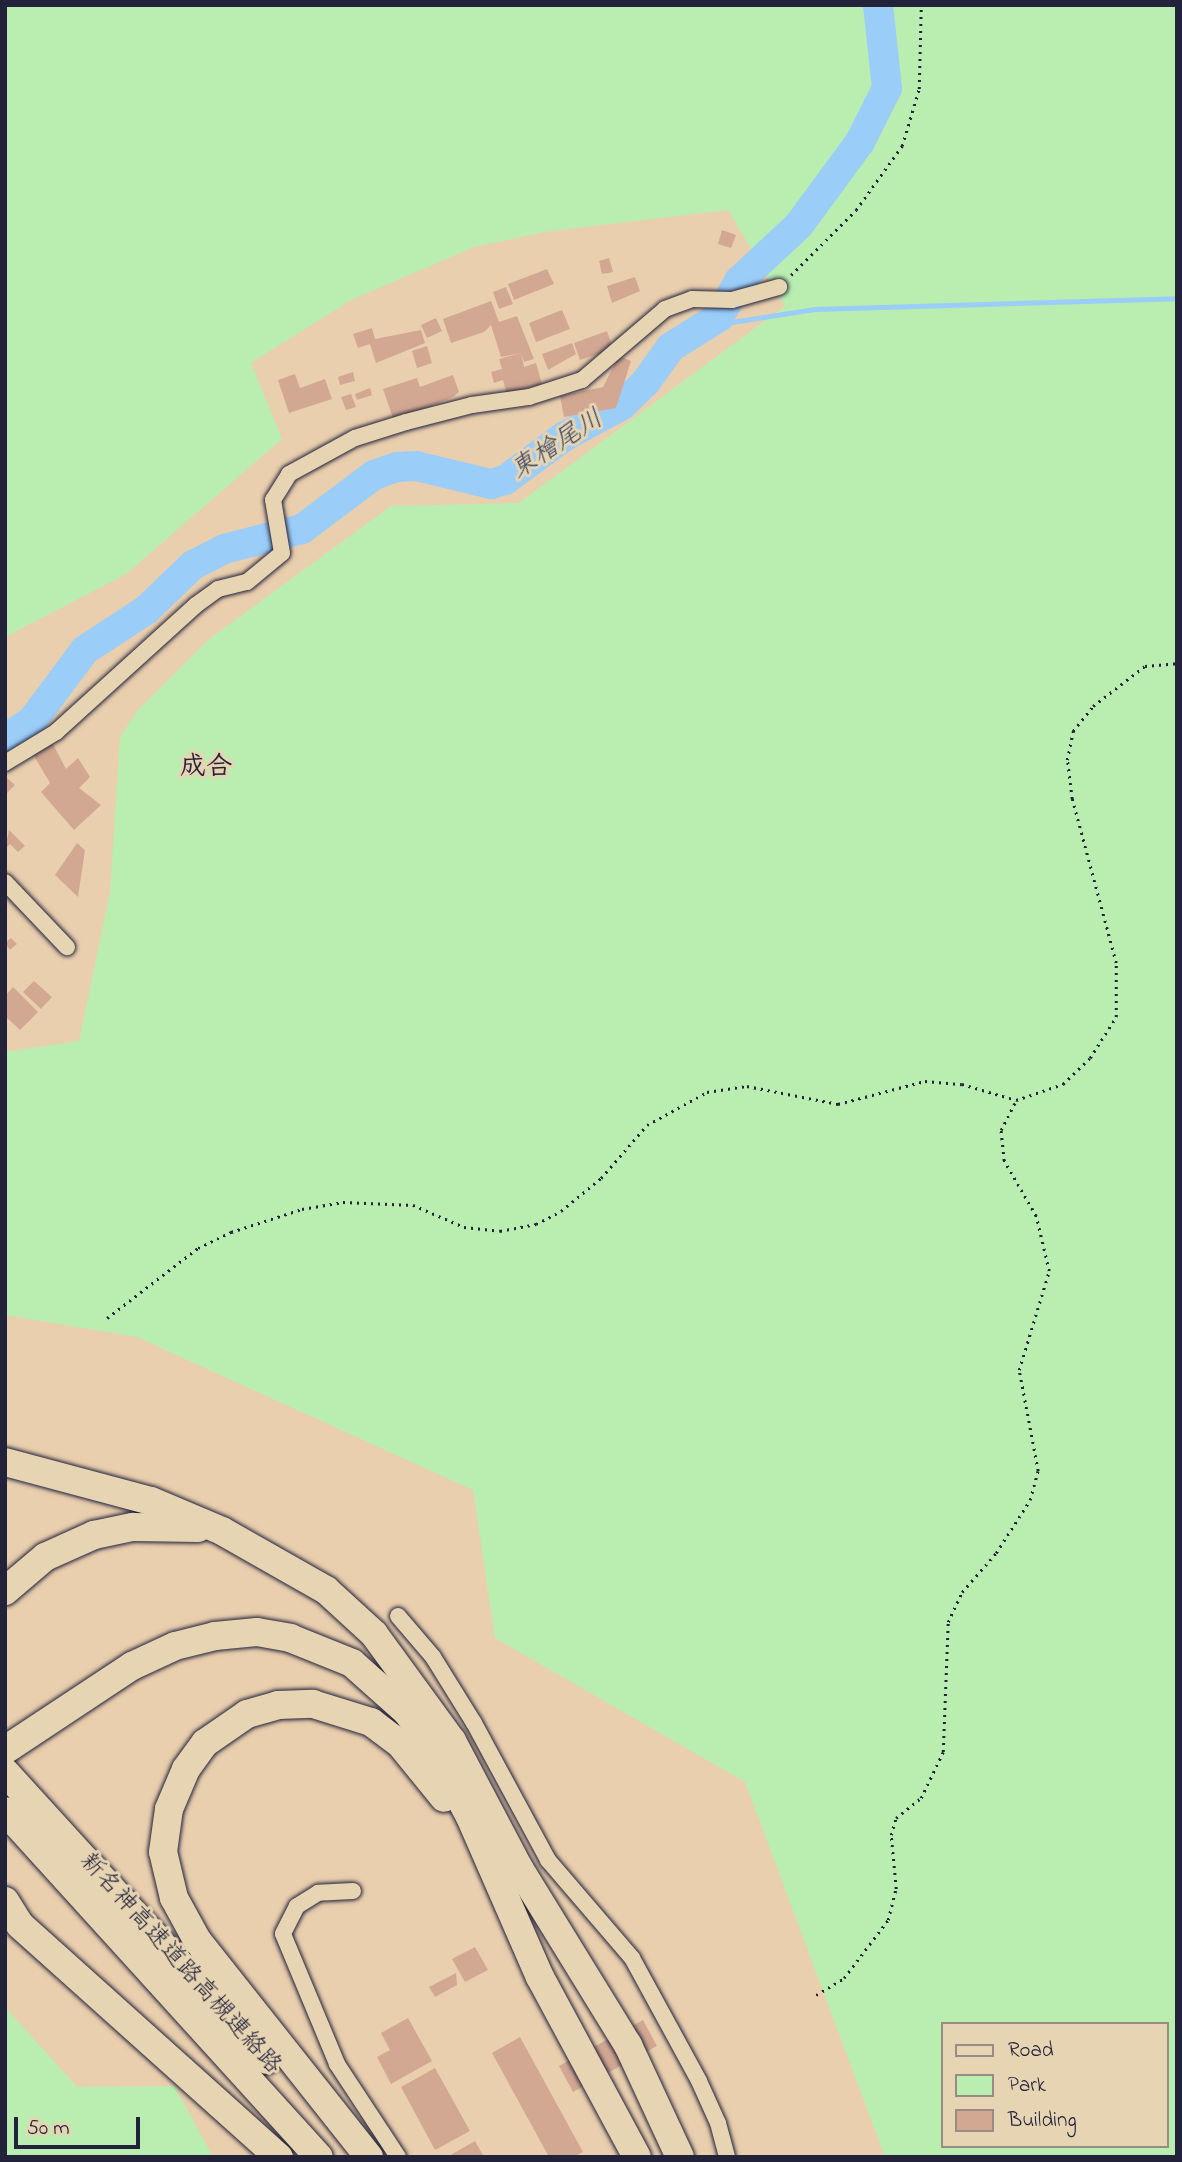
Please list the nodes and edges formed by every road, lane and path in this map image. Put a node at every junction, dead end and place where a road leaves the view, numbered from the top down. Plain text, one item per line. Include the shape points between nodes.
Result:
1 (921, 5) edge
2 (779, 287) joint
3 (1177, 663) edge
4 (5, 763) edge
5 (5, 882) edge
6 (67, 947) dead end
7 (1016, 1100) junction
8 (107, 1318) dead end
9 (5, 1462) edge
10 (222, 1531) junction
11 (5, 1591) edge
12 (398, 1616) dead end
13 (15, 1744) edge
14 (5, 1772) edge
15 (5, 1811) edge
16 (498, 1879) junction
17 (354, 1891) dead end
18 (5, 1901) edge
19 (816, 1995) dead end
20 (279, 2157) edge
21 (319, 2157) edge
22 (355, 2157) edge
23 (369, 2157) edge
24 (398, 2157) edge
25 (637, 2157) edge
26 (680, 2157) edge
27 (727, 2157) edge

1 - 2 path via 919,89 902,146 856,211
2 - 4 street via 732,300 692,299 665,309 582,380 355,438 289,474 273,500 282,553 247,582 218,590 196,605 105,682 56,732
3 - 7 path via 1145,666 1093,706 1073,731 1067,760 1072,799 1116,963 1116,1017 1090,1058 1063,1084
5 - 6 street
7 - 8 path via 962,1084 925,1081 838,1104 747,1086 707,1092 647,1125 601,1178 561,1211 536,1224 500,1231 464,1227 413,1205 343,1202 302,1209 231,1231 198,1248
7 - 19 path via 1001,1130 1004,1161 1036,1216 1049,1271 1019,1370 1038,1471 1030,1500 996,1553 962,1592 948,1622 943,1752 921,1798 896,1818 891,1835 896,1889 888,1920 845,1978
9 - 10 highway via 151,1501
10 - 11 highway via 154,1526 94,1535 45,1557
10 - 26 highway via 326,1590 374,1634 414,1685 452,1741 519,1868 622,2034
12 - 27 street via 454,1690 554,1868 632,1958 699,2081
13 - 16 highway via 132,1666 175,1646 257,1632 290,1638 352,1663 407,1712 470,1816
14 - 22 highway, 新名神高速道路高槻連絡路
15 - 21 highway, 新名神高速道路高槻連絡路
16 - 23 highway via 432,1780 401,1745 371,1722 342,1710 313,1704 278,1705 247,1714 205,1743 186,1769 169,1809 163,1852 174,1898 223,1976
16 - 25 highway via 540,1977
17 - 24 street via 318,1893 298,1906 283,1934 337,2064
18 - 20 highway via 20,1925

